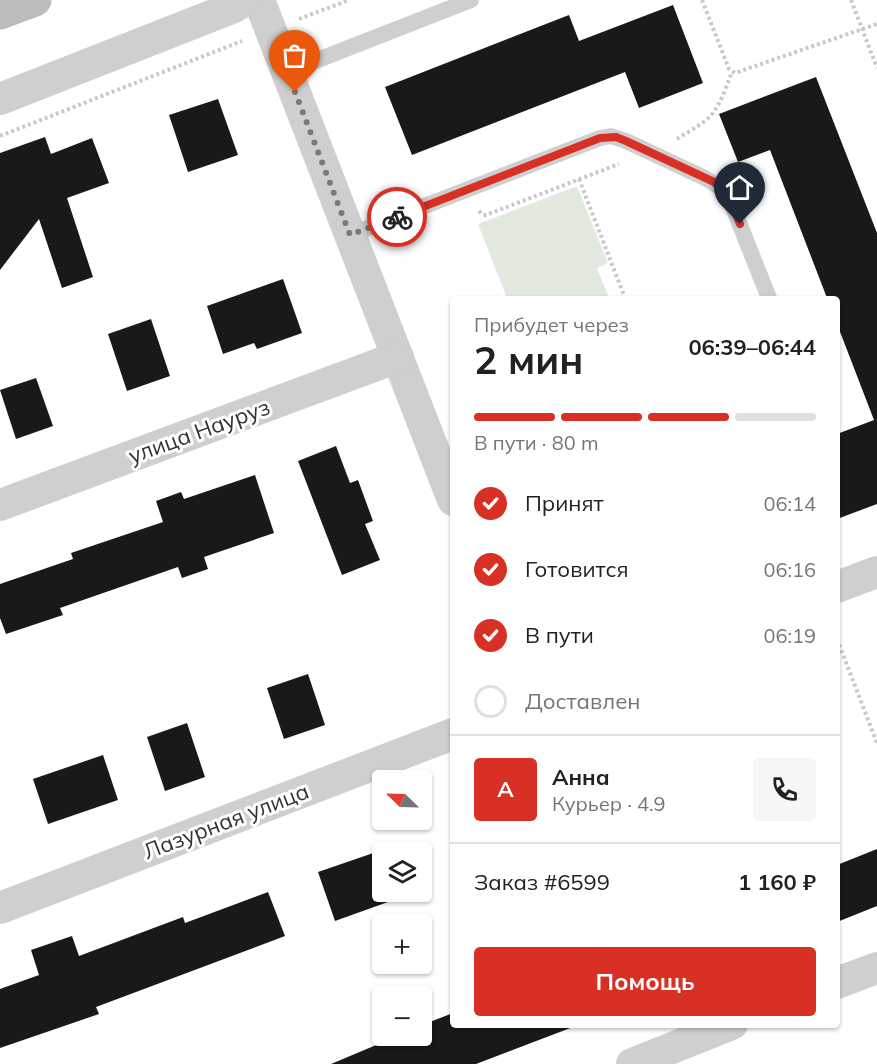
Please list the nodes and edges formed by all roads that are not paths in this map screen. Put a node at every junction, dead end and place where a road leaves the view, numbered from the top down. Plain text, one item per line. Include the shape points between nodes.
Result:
1 (35, 0) edge
2 (246, 0) edge
3 (259, 0) edge
4 (471, 0) edge
5 (0, 13) edge
6 (287, 72) junction
7 (0, 99) edge
8 (350, 235) junction
9 (768, 296) edge
10 (398, 357) junction
11 (450, 492) edge
12 (0, 505) edge
13 (877, 572) edge
14 (840, 586) edge
15 (450, 735) edge
16 (0, 908) edge
17 (877, 968) edge
18 (840, 982) edge
19 (722, 1028) edge
20 (632, 1064) edge

1 - 5 main road
2 - 7 street
3 - 6 street
4 - 6 lane
6 - 8 street
8 - 9 lane via 611,136 714,182 727,195
8 - 10 street
10 - 11 street
10 - 12 street, улица Науруз
13 - 14 street
15 - 16 street, Лазурная улица
17 - 18 street
19 - 20 street

